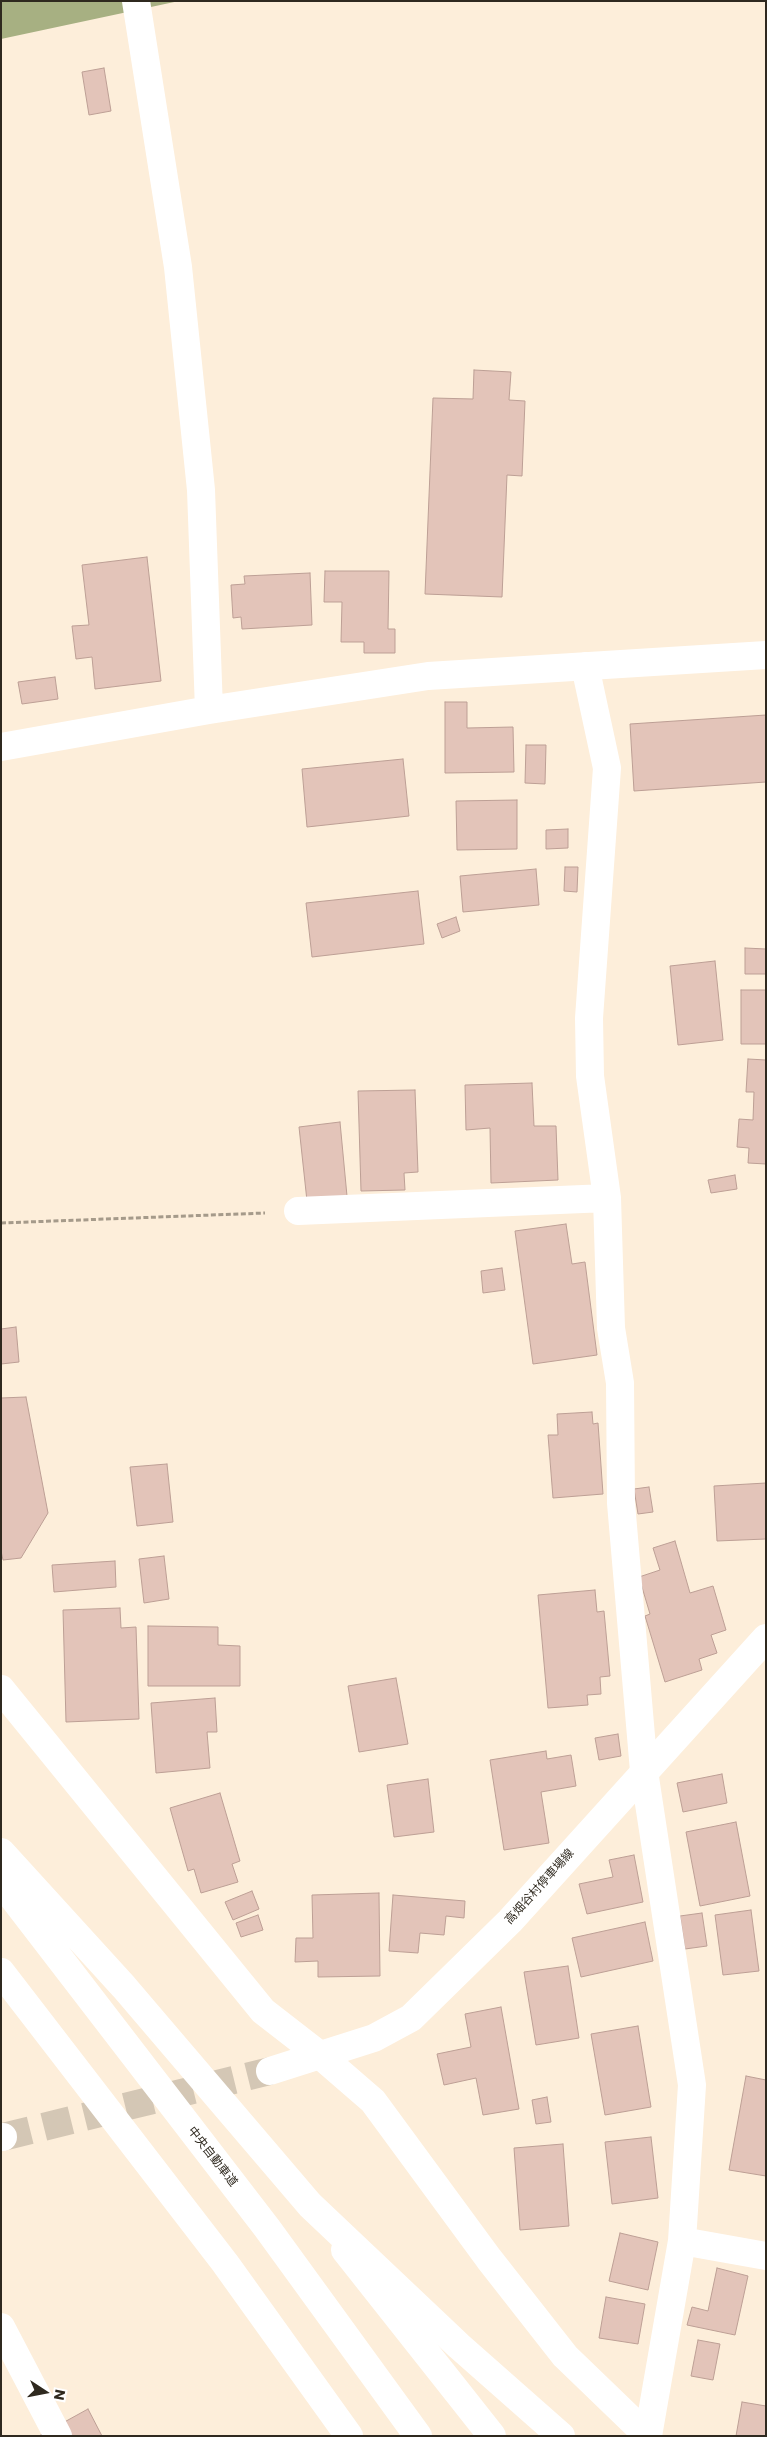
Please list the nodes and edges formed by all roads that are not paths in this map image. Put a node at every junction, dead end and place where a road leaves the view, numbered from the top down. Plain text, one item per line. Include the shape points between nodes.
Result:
1 (138, 13) edge
2 (766, 655) edge
3 (585, 666) junction
4 (209, 710) junction
5 (1, 746) edge
6 (607, 1198) junction
7 (298, 1211) road end
8 (766, 1638) edge
9 (1, 1689) edge
10 (644, 1771) junction
11 (1, 1852) edge
12 (1, 1882) edge
13 (1, 1972) edge
14 (321, 2056) junction
15 (270, 2071) tunnel mouth
16 (310, 2205) junction
17 (682, 2241) junction
18 (766, 2256) edge
19 (225, 2263) junction
20 (1, 2327) edge
21 (58, 2436) edge
22 (327, 2436) edge
23 (349, 2436) edge
24 (418, 2436) edge
25 (492, 2436) edge
26 (562, 2436) edge
27 (648, 2436) edge

1 - 4 main road via 178,267 201,490
2 - 3 main road
3 - 4 main road via 428,676
3 - 6 main road via 607,768 589,1018 590,1076
4 - 5 main road
6 - 7 main road
6 - 10 main road via 611,1328 620,1383 621,1503
8 - 10 main road, 高畑谷村停車場線
9 - 14 main road via 263,2011
10 - 14 main road, 高畑谷村停車場線 via 510,1921 411,2018 374,2038
10 - 17 main road via 692,2085
11 - 16 main road via 124,1988
12 - 24 main road, 中央自動車道 via 267,2228
13 - 19 main road
14 - 15 main road, 高畑谷村停車場線
14 - 27 main road via 373,2101 565,2356
16 - 25 main road
16 - 26 main road via 459,2346
17 - 18 main road
17 - 27 main road
19 - 22 main road
19 - 23 main road
20 - 21 main road

